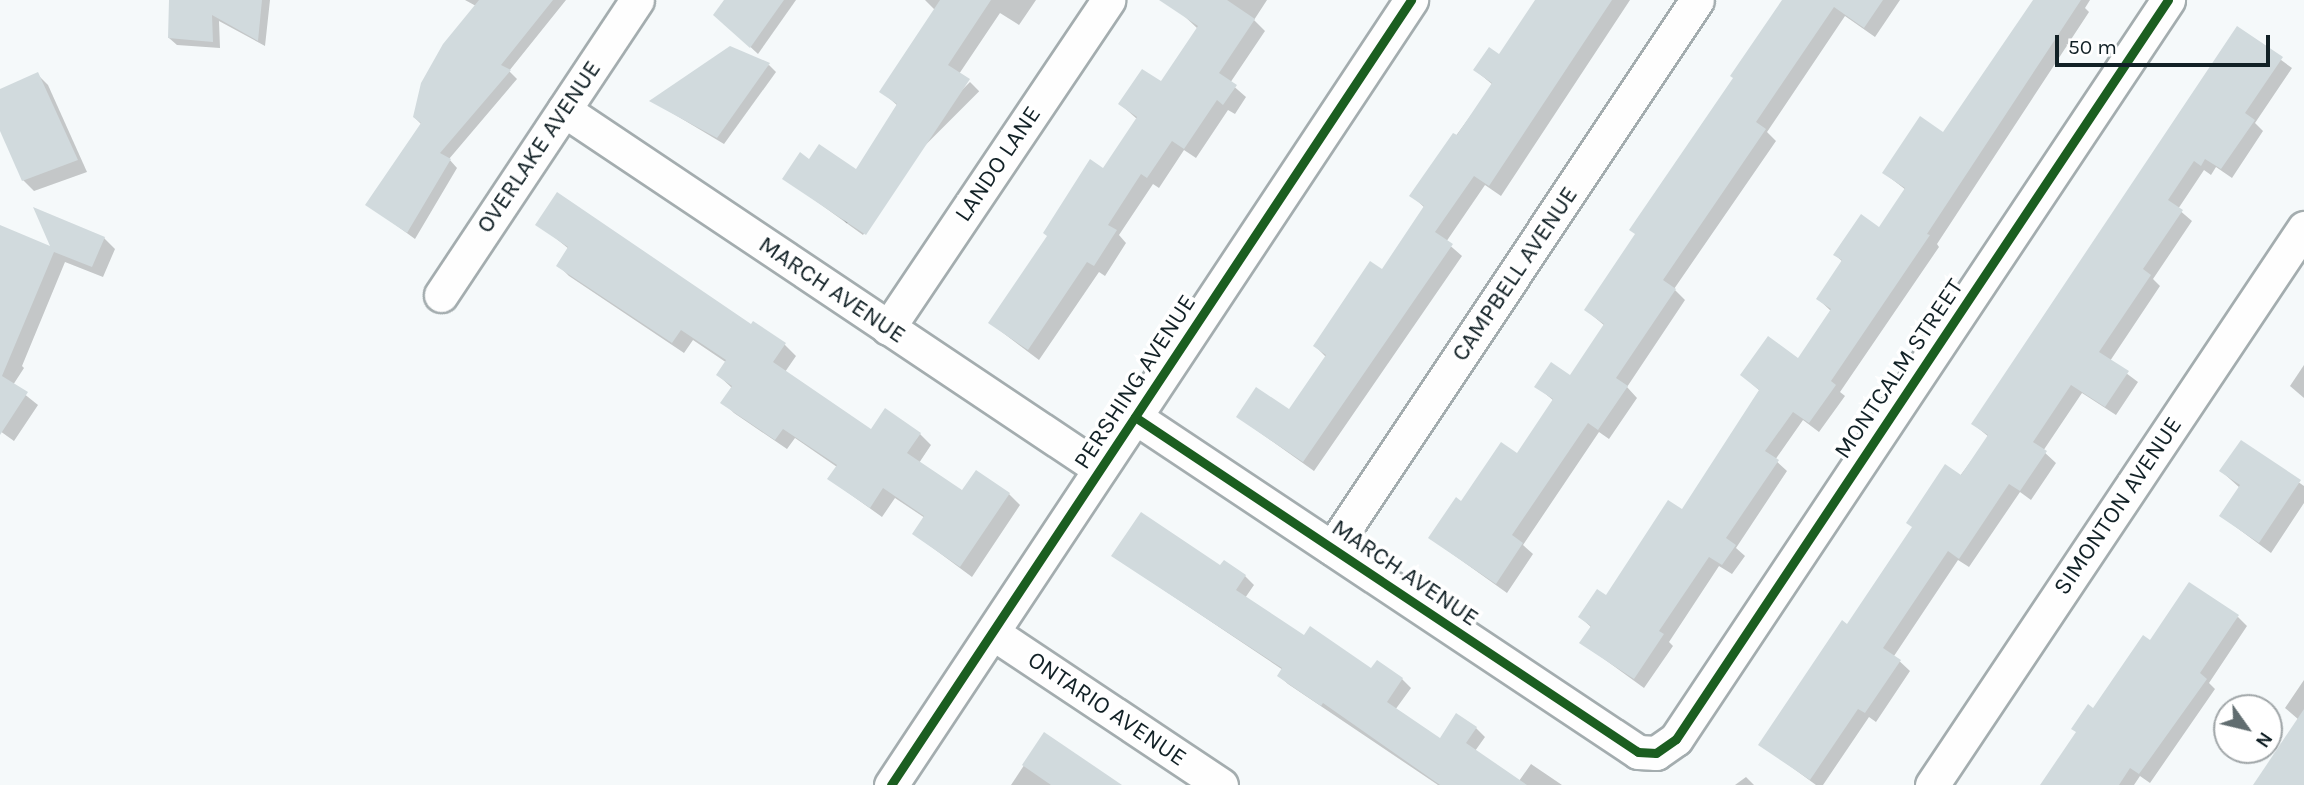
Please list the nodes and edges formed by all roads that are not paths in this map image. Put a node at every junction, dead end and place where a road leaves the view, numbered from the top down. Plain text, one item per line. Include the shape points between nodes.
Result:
1 (637, 0) edge
2 (1108, 0) edge
3 (1410, 0) edge
4 (1697, 0) edge
5 (2168, 0) edge
6 (564, 110) junction
7 (2304, 228) edge
8 (441, 295) dead end
9 (888, 328) junction
10 (1135, 418) junction
11 (1100, 469) junction
12 (1332, 548) junction
13 (993, 633) junction
14 (1656, 752) joint
15 (891, 785) edge
16 (1221, 785) edge
17 (1932, 785) edge

1 - 6 street, OVERLAKE AVENUE
2 - 9 street, LANDO LANE
3 - 10 street, PERSHING AVENUE
4 - 12 street, CAMPBELL AVENUE
5 - 14 street, MONTCALM STREET via 1676,739
6 - 8 street, OVERLAKE AVENUE
6 - 9 street, MARCH AVENUE
7 - 17 street, SIMONTON AVENUE
9 - 11 street, MARCH AVENUE
10 - 11 street, PERSHING AVENUE
10 - 12 street, MARCH AVENUE
11 - 13 street, PERSHING AVENUE
12 - 14 street, MARCH AVENUE via 1638,752
13 - 15 street, PERSHING AVENUE
13 - 16 street, ONTARIO AVENUE

